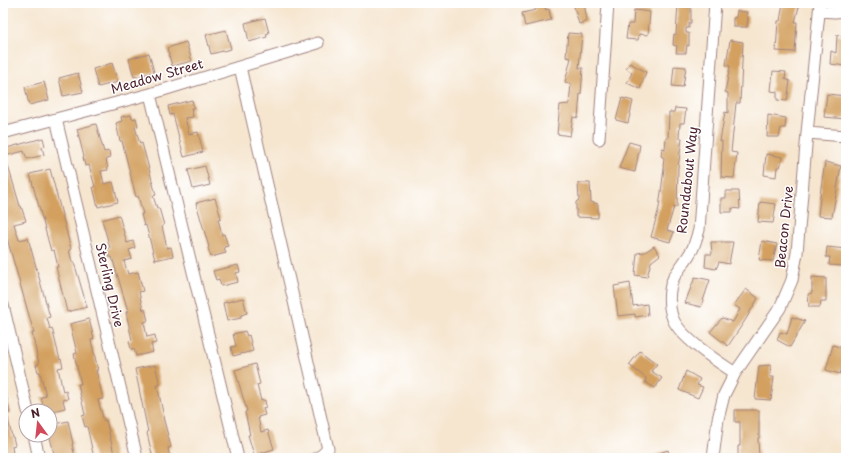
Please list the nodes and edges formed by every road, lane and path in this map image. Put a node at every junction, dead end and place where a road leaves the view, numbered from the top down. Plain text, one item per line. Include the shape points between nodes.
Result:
1 (608, 3) edge
2 (715, 3) edge
3 (820, 7) edge
4 (846, 11) edge
5 (318, 43) dead end
6 (240, 67) junction
7 (150, 94) junction
8 (56, 119) junction
9 (3, 133) edge
10 (807, 133) junction
11 (846, 136) edge
12 (599, 139) dead end
13 (3, 305) edge
14 (735, 373) junction
15 (846, 396) edge
16 (26, 403) edge
17 (846, 430) edge
18 (36, 443) edge
19 (39, 458) edge
20 (136, 458) edge
21 (238, 458) edge
22 (316, 458) edge
23 (713, 458) edge

1 - 12 street
2 - 14 street, Roundabout Way via 699,230 693,248 674,277 669,304 673,319 681,331
3 - 4 street via 834,12
3 - 10 street, Beacon Drive
5 - 6 street, Meadow Street
6 - 7 street, Meadow Street
6 - 22 street via 328,449
7 - 8 street, Meadow Street
7 - 21 street
8 - 9 street, Meadow Street
8 - 20 street, Sterling Drive
10 - 11 street
10 - 14 street, Beacon Drive via 797,253 792,280 780,308
13 - 16 street
14 - 23 street, Beacon Drive via 724,395
15 - 17 path via 842,413
18 - 19 street

